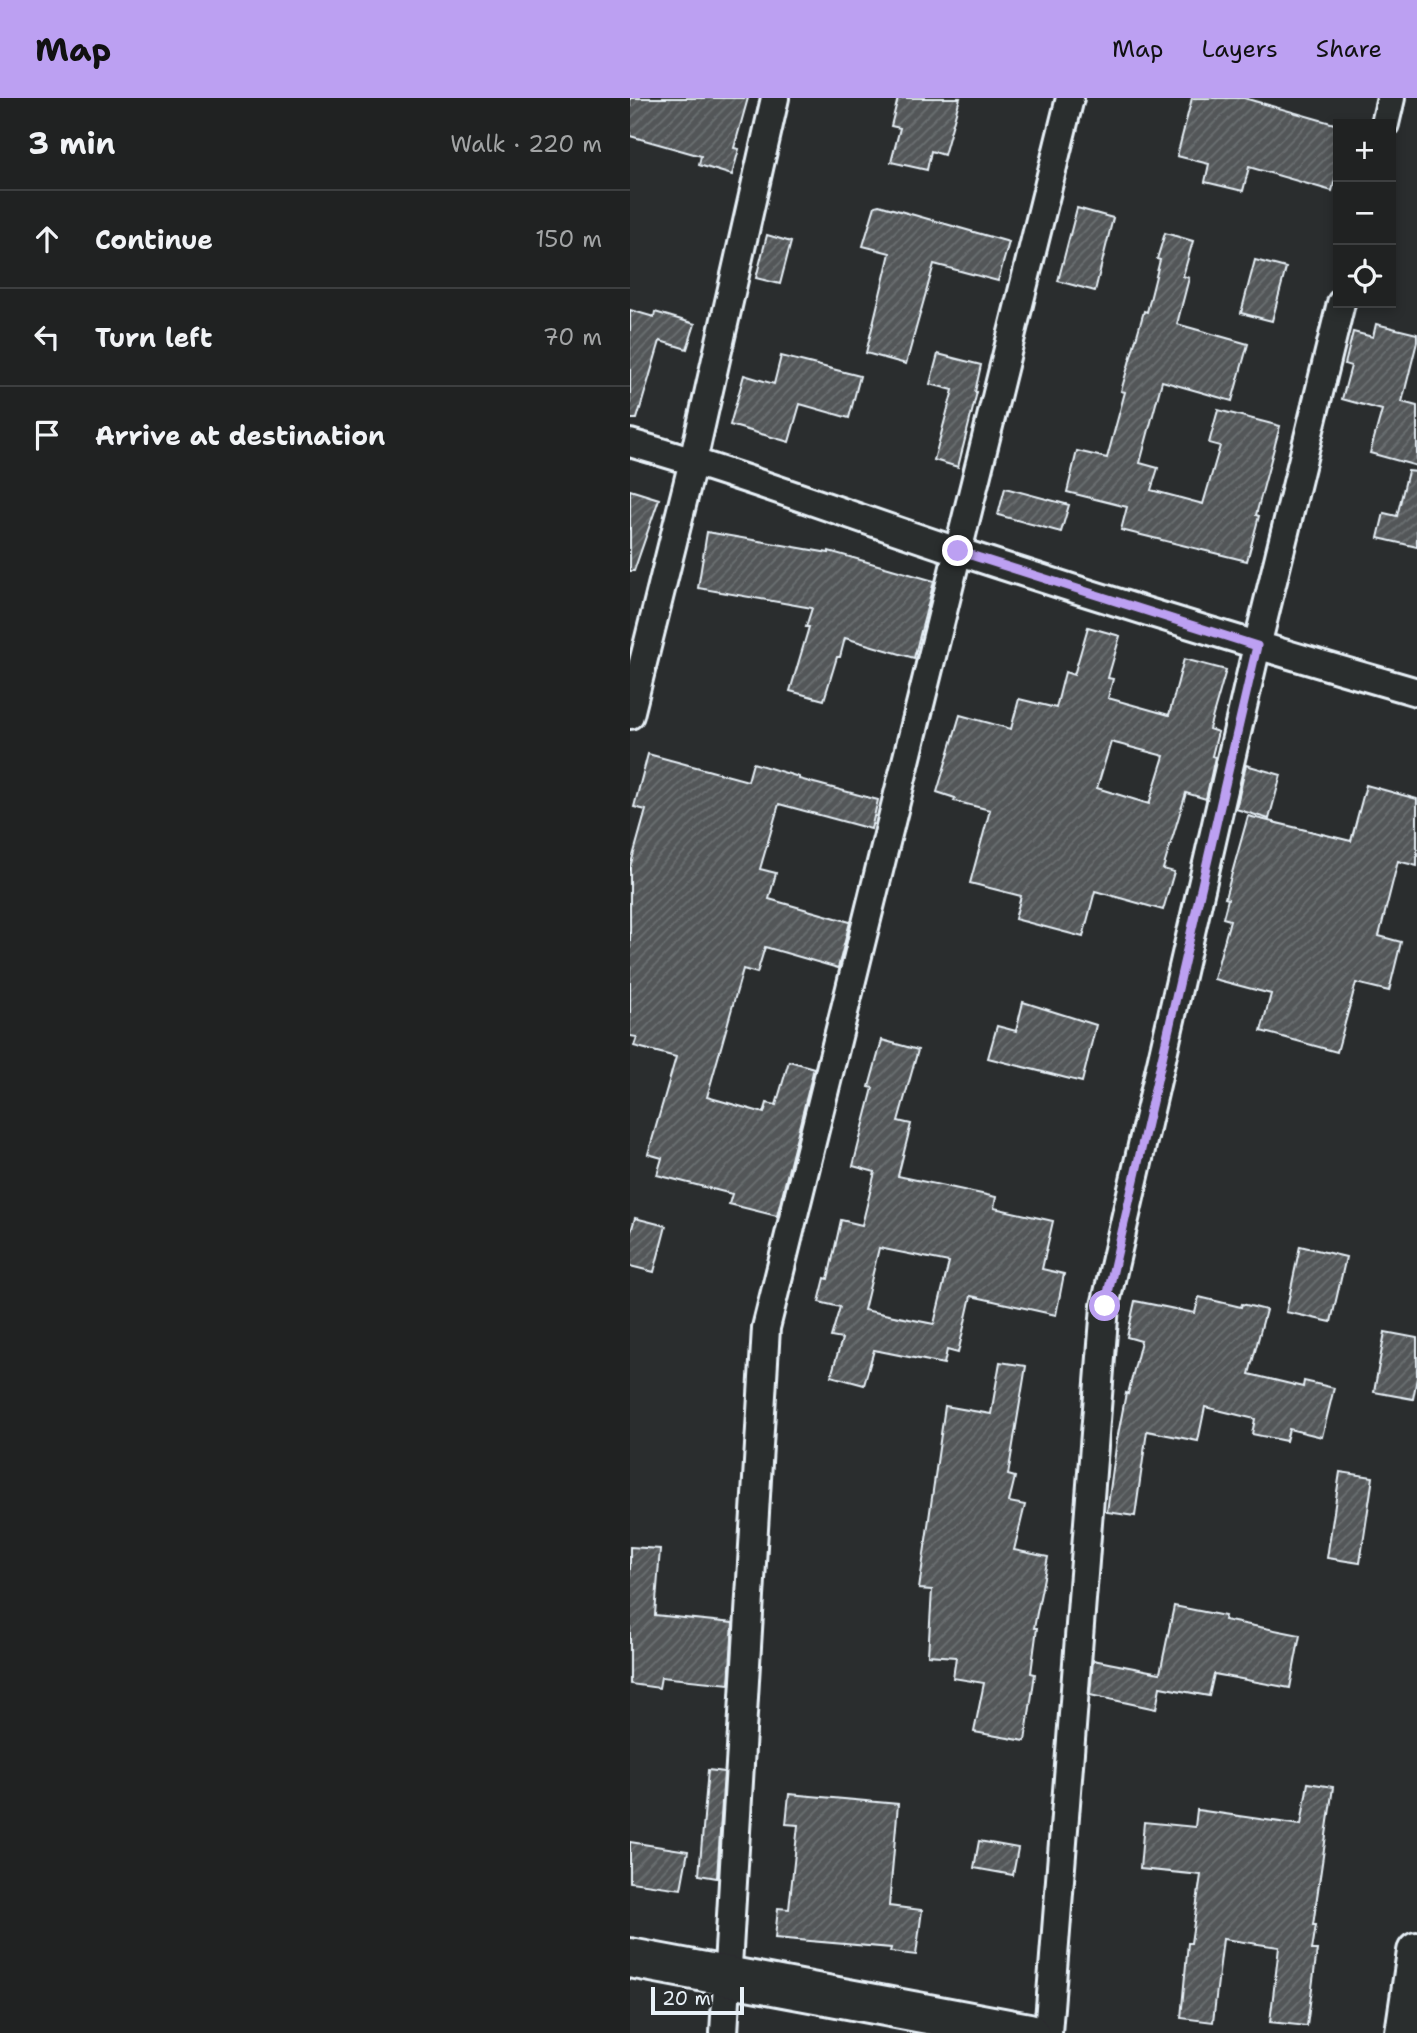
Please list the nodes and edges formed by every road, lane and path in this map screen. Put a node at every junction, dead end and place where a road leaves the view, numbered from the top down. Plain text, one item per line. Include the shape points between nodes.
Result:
1 (775, 98) edge
2 (1070, 98) edge
3 (1391, 98) edge
4 (1386, 119) edge
5 (1340, 308) edge
6 (630, 443) edge
7 (693, 461) junction
8 (958, 551) junction
9 (1257, 646) junction
10 (1417, 692) edge
11 (630, 715) edge
12 (1417, 1952) edge
13 (630, 1958) edge
14 (727, 1976) junction
15 (724, 2033) edge
16 (1029, 2033) edge
17 (1048, 2033) edge
18 (1405, 2033) edge

1 - 7 street
2 - 8 street
3 - 4 street
5 - 9 street
6 - 7 street
7 - 8 street
7 - 11 street
8 - 9 street
8 - 14 street via 766,1328
9 - 10 street
9 - 17 street via 1105,1306
12 - 18 street
13 - 14 street
14 - 15 street
14 - 16 street

